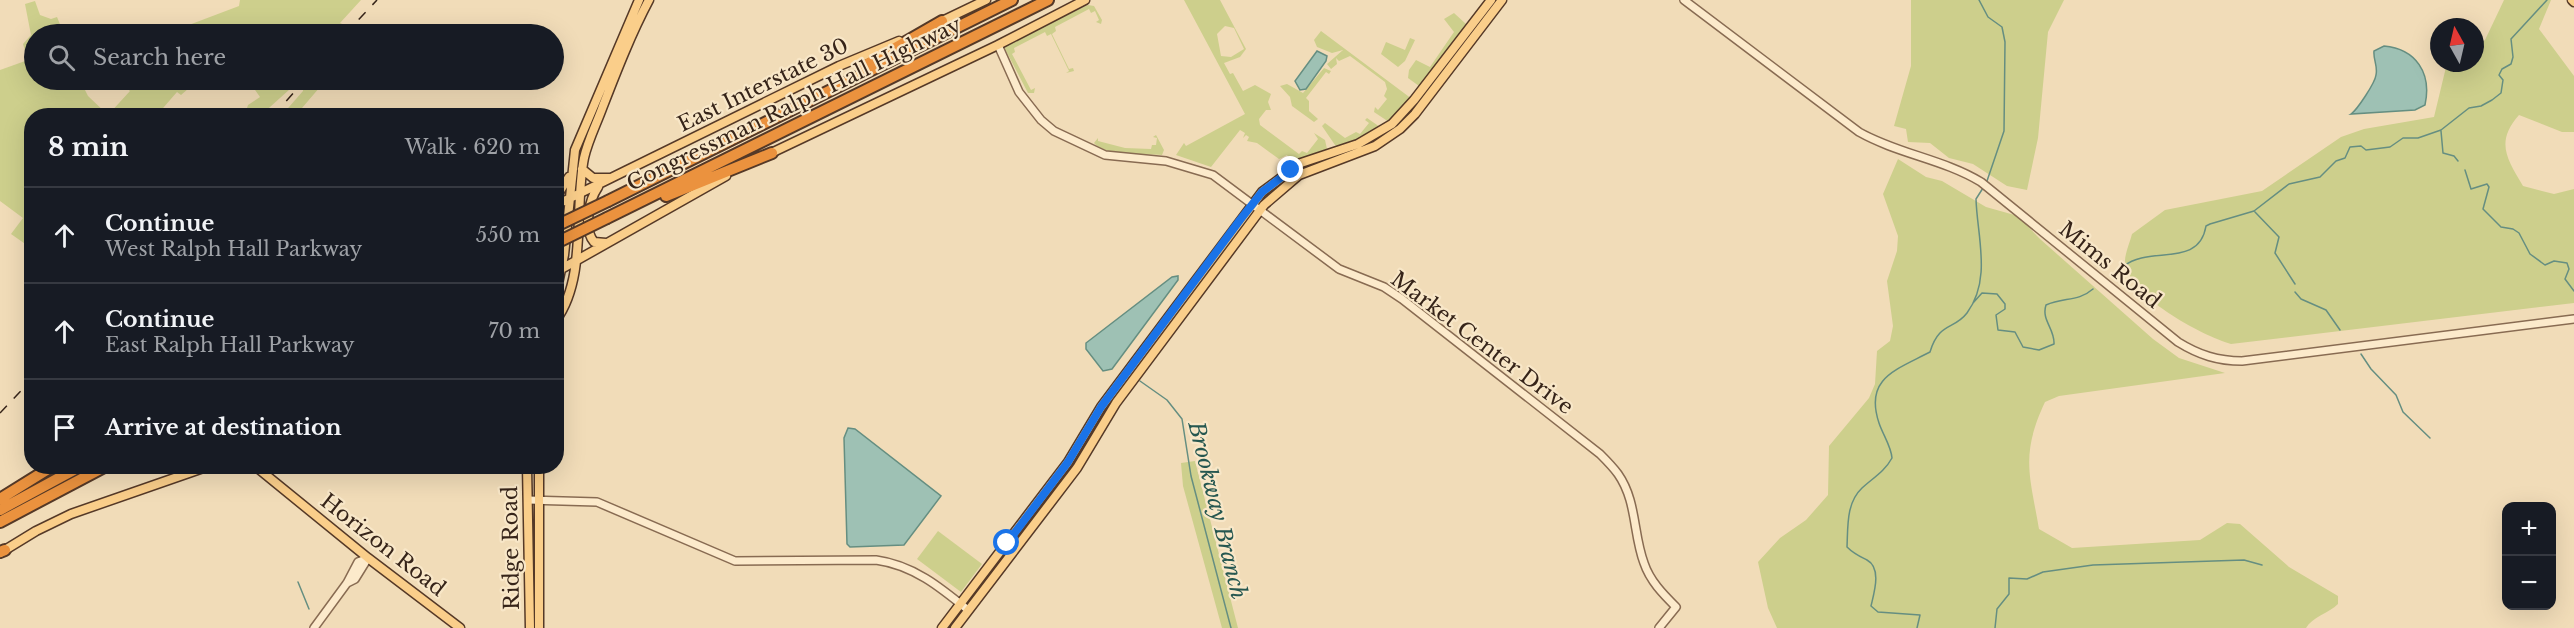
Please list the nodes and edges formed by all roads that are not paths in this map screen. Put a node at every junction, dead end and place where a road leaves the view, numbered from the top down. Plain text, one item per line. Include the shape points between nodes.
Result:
1 (639, 0) edge
2 (649, 0) edge
3 (986, 0) edge
4 (1012, 0) edge
5 (1048, 0) edge
6 (1086, 0) edge
7 (1491, 0) edge
8 (1502, 0) edge
9 (1684, 0) edge
10 (942, 21) junction
11 (998, 45) junction
12 (812, 99) junction
13 (577, 143) junction
14 (588, 147) junction
15 (772, 153) junction
16 (582, 169) junction
17 (571, 174) junction
18 (616, 177) junction
19 (564, 185) edge
20 (598, 186) junction
21 (580, 195) junction
22 (569, 200) junction
23 (564, 202) edge
24 (1256, 208) junction
25 (621, 212) junction
26 (564, 222) edge
27 (627, 232) junction
28 (564, 235) edge
29 (564, 239) edge
30 (595, 252) junction
31 (575, 263) junction
32 (564, 268) edge
33 (564, 298) edge
34 (564, 309) edge
35 (2574, 319) edge
36 (39, 474) edge
37 (66, 474) edge
38 (91, 474) edge
39 (186, 474) edge
40 (265, 474) edge
41 (527, 474) edge
42 (539, 474) edge
43 (0, 499) edge
44 (528, 500) junction
45 (540, 500) junction
46 (0, 510) edge
47 (0, 522) edge
48 (2, 552) edge
49 (368, 558) junction
50 (960, 604) junction
51 (968, 610) junction
52 (314, 628) edge
53 (460, 628) edge
54 (530, 628) edge
55 (539, 628) edge
56 (942, 628) edge
57 (955, 628) edge
58 (1659, 628) edge

1 - 13 main road
2 - 14 main road
3 - 10 main road, East Interstate 30
4 - 12 highway, Congressman Ralph Hall Highway
5 - 25 highway, Congressman Ralph Hall Highway
6 - 11 main road
7 - 24 main road via 1392,124 1358,144 1301,163 1272,183
8 - 24 main road via 1400,129 1369,149 1299,175
9 - 35 street, Mims Road via 1854,128 1884,144 1961,171 2006,201 2178,342 2202,355 2222,360 2266,358
10 - 12 highway
10 - 18 main road, East Interstate 30 via 839,66
11 - 15 main road
11 - 24 street, Market Center Drive via 1019,92 1054,131 1105,155 1166,161 1213,175
12 - 26 highway, Congressman Ralph Hall Highway, bridge
13 - 14 main road
13 - 17 main road
14 - 16 main road
15 - 25 highway
15 - 27 main road
16 - 18 main road via 597,179
16 - 21 main road
17 - 19 main road
17 - 22 main road
18 - 20 main road, East Interstate 30
20 - 21 main road, East Interstate 30
20 - 27 main road via 591,199 590,237 603,244
21 - 22 main road, East Interstate 30
21 - 31 main road
22 - 23 main road, East Interstate 30
22 - 28 main road
24 - 50 main road via 1101,407 1068,462
24 - 51 main road via 1116,403 1077,468
24 - 58 street, Market Center Drive via 1339,269 1384,287 1402,299 1600,454 1628,493 1643,562 1659,590 1676,607
25 - 29 highway, Congressman Ralph Hall Highway, bridge
27 - 30 main road
30 - 31 main road
30 - 34 main road via 579,270
31 - 32 main road
31 - 33 main road
36 - 43 highway
37 - 46 highway
38 - 47 highway
39 - 48 main road via 71,514
40 - 49 main road, Horizon Road
41 - 44 main road, Ridge Road
42 - 45 main road, Ridge Road
44 - 45 street
44 - 54 main road, Ridge Road
45 - 50 street via 597,502 735,561 897,563 916,571
45 - 55 main road, Ridge Road
49 - 52 street
49 - 53 main road, Horizon Road
50 - 51 street
50 - 56 main road
51 - 57 main road

